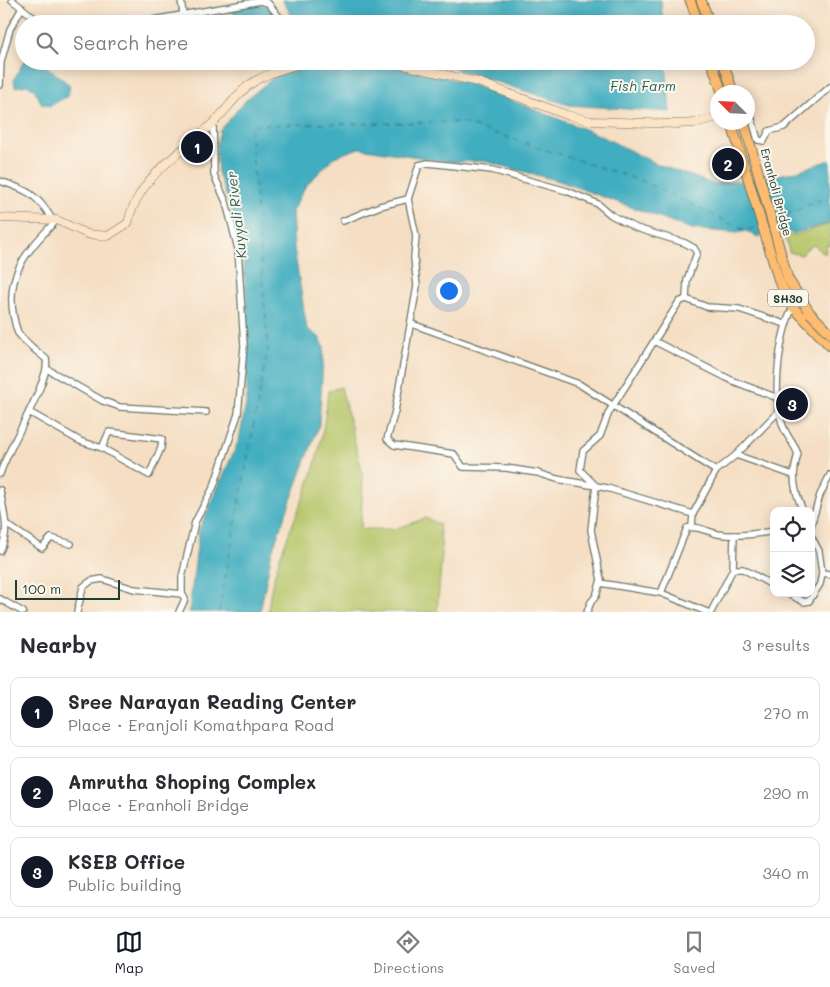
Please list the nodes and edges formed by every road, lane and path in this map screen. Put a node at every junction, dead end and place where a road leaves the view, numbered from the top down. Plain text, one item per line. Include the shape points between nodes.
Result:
1 (12, 0) edge
2 (181, 0) edge
3 (690, 0) edge
4 (701, 0) edge
5 (22, 8) junction
6 (183, 14) junction
7 (18, 15) edge
8 (31, 15) edge
9 (178, 15) edge
10 (278, 15) edge
11 (695, 15) edge
12 (707, 15) edge
13 (15, 20) edge
14 (284, 70) edge
15 (425, 70) edge
16 (714, 70) edge
17 (726, 70) edge
18 (0, 85) edge
19 (720, 85) edge
20 (732, 85) edge
21 (830, 87) edge
22 (710, 118) edge
23 (214, 123) junction
24 (733, 130) edge
25 (746, 130) edge
26 (755, 130) edge
27 (0, 181) edge
28 (408, 199) junction
29 (0, 218) edge
30 (54, 219) junction
31 (342, 221) dead end
32 (12, 265) dead end
33 (686, 299) junction
34 (793, 308) junction
35 (6, 311) dead end
36 (830, 320) edge
37 (412, 324) junction
38 (785, 324) junction
39 (830, 333) edge
40 (817, 334) junction
41 (654, 342) junction
42 (830, 346) edge
43 (47, 369) junction
44 (778, 398) junction
45 (613, 406) junction
46 (779, 411) junction
47 (29, 412) junction
48 (206, 412) dead end
49 (102, 448) junction
50 (736, 455) junction
51 (716, 472) junction
52 (0, 473) edge
53 (793, 475) junction
54 (830, 475) edge
55 (596, 486) junction
56 (0, 490) edge
57 (801, 507) edge
58 (815, 512) edge
59 (693, 514) junction
60 (6, 524) junction
61 (692, 527) junction
62 (770, 532) edge
63 (734, 535) junction
64 (72, 544) dead end
65 (815, 544) edge
66 (0, 550) edge
67 (733, 569) junction
68 (822, 573) junction
69 (830, 574) edge
70 (600, 583) junction
71 (770, 584) edge
72 (815, 592) edge
73 (661, 593) junction
74 (182, 594) junction
75 (795, 597) edge
76 (812, 597) edge
77 (0, 600) edge
78 (23, 612) edge
79 (77, 612) edge
80 (179, 612) edge
81 (587, 612) edge
82 (709, 612) edge

1 - 5 street
2 - 6 street
3 - 11 main road
4 - 12 main road
5 - 7 street
5 - 8 street
6 - 9 street
6 - 10 street via 261,0
13 - 18 street via 1,62
14 - 23 main road via 256,80
15 - 22 main road via 478,82 591,122 677,124
16 - 19 main road
17 - 20 main road
21 - 26 street via 784,127 769,131 764,141 758,140
23 - 30 main road via 146,184 130,209 128,223 113,233 108,236 87,234
23 - 74 street via 214,175 226,202 238,249 244,346 238,414 214,486 196,522 185,559
24 - 34 main road, SH30 via 778,281
25 - 39 main road, Eranholi Bridge / SH30, bridge via 788,279 810,313
27 - 30 street via 32,193
28 - 31 street
28 - 33 street via 419,165 428,163 492,170 566,191 598,204 636,228 694,248 697,254 687,280
28 - 37 street via 416,236 417,286
29 - 30 main road
30 - 32 street
33 - 38 street via 707,307 739,310
33 - 41 street via 679,302
34 - 38 street
34 - 40 main road, SH30
35 - 43 street via 17,332 46,360
36 - 40 main road
37 - 45 street via 579,384
37 - 55 street via 387,439 394,445 454,454 463,467 523,470
38 - 44 street
40 - 42 main road, SH30
41 - 44 street via 733,381
41 - 45 street
43 - 47 street
43 - 48 street via 103,401 120,407
44 - 46 street
45 - 51 street
45 - 55 street via 600,436 582,457 580,470
46 - 50 street
46 - 53 street via 785,433 798,454
47 - 49 street via 80,440
47 - 52 street
49 - 49 street via 149,475 162,439 109,432
50 - 51 street
50 - 53 street
51 - 59 street
53 - 57 street via 794,490
54 - 58 street
55 - 59 street
55 - 70 street via 591,530
56 - 60 street
59 - 61 street
60 - 64 street via 42,548 51,538
60 - 66 street
61 - 63 street
61 - 73 street via 687,528
62 - 63 street
63 - 67 street
65 - 68 street
67 - 71 street via 743,569
67 - 82 street
68 - 69 street
68 - 72 street
70 - 73 street
70 - 81 street
73 - 82 street
74 - 79 street via 134,589 102,579 83,587
74 - 80 street via 185,599
75 - 76 street via 804,602
77 - 78 street

